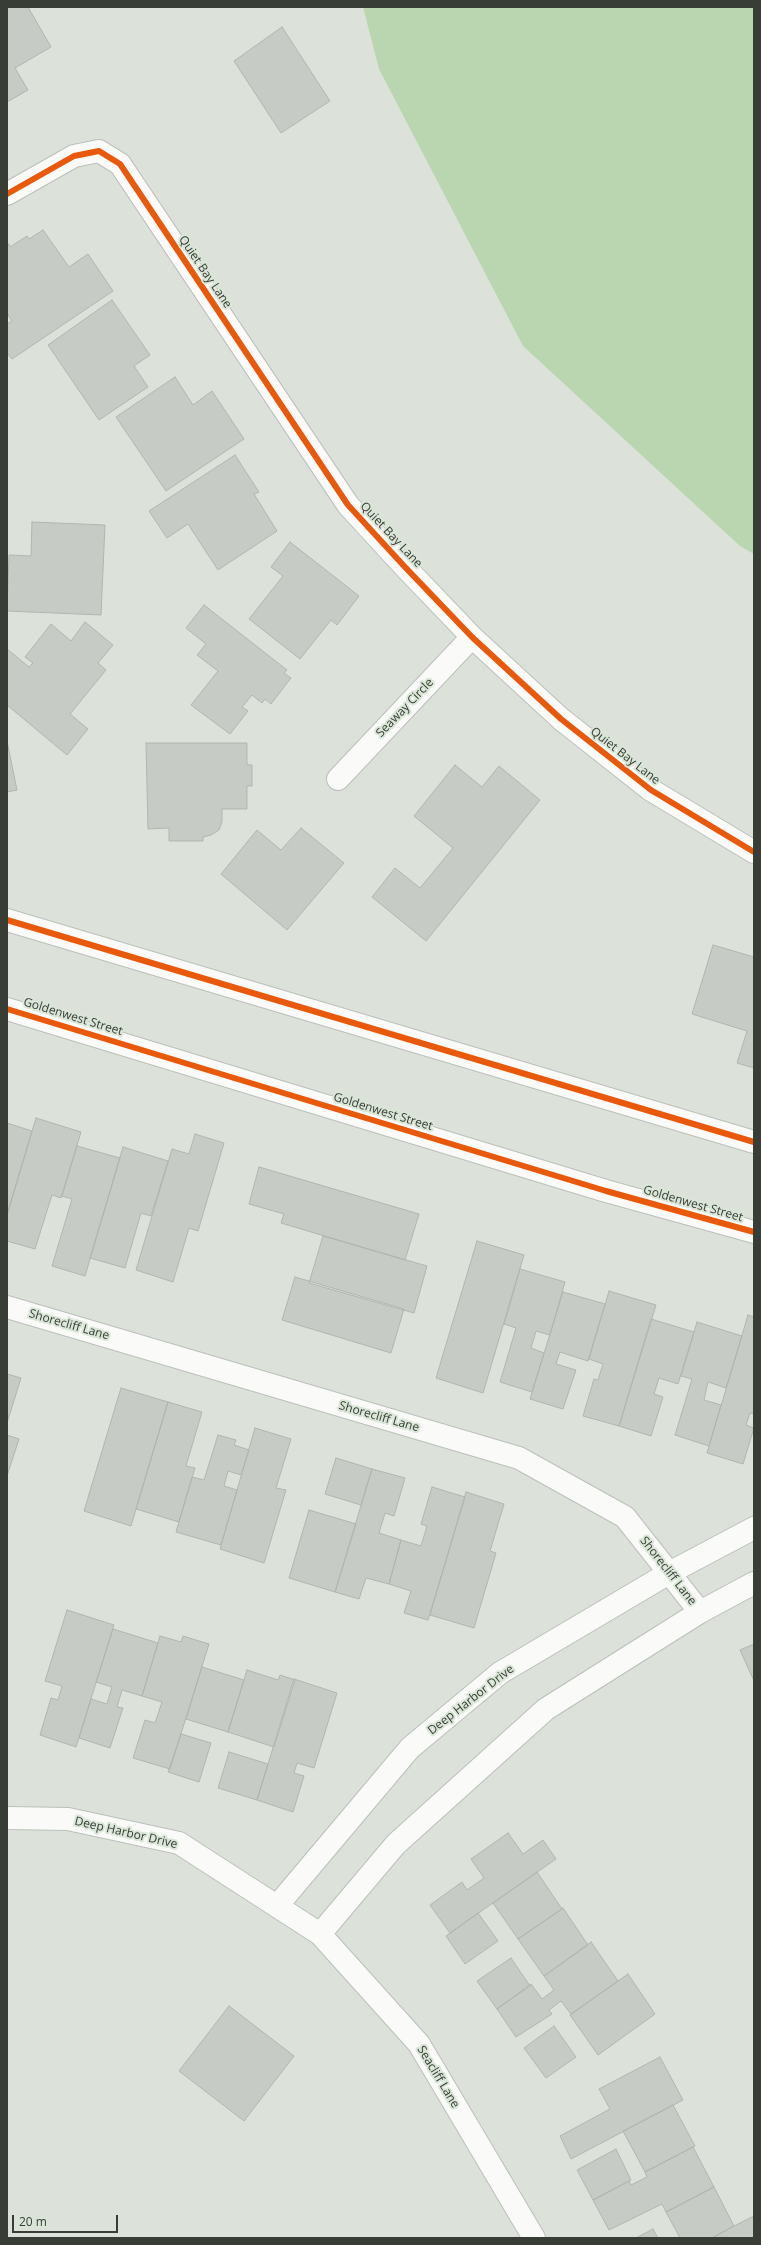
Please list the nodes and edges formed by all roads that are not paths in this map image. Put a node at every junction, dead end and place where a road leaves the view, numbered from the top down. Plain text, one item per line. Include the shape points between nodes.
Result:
1 (7, 194) edge
2 (472, 637) junction
3 (338, 779) dead end
4 (754, 852) edge
5 (7, 920) edge
6 (7, 1009) edge
7 (754, 1142) edge
8 (754, 1232) edge
9 (7, 1306) edge
10 (754, 1528) edge
11 (669, 1573) junction
12 (754, 1583) edge
13 (700, 1612) junction
14 (7, 1818) edge
15 (276, 1906) junction
16 (320, 1934) junction
17 (534, 2238) edge

1 - 2 street, Quiet Bay Lane via 74,156 99,151 120,164 348,506
2 - 3 street, Seaway Circle
2 - 4 street, Quiet Bay Lane via 561,719 651,790
5 - 7 street
6 - 8 street, Goldenwest Street via 606,1191
9 - 11 street, Shorecliff Lane via 519,1458 625,1517
10 - 11 street, Deep Harbor Drive
11 - 13 street, Shorecliff Lane
11 - 15 street, Deep Harbor Drive via 500,1674 410,1748
12 - 13 street
13 - 16 street via 546,1709 396,1844
14 - 15 street, Deep Harbor Drive via 68,1819 179,1843
15 - 16 street, Deep Harbor Drive
16 - 17 street, Seacliff Lane via 419,2044

